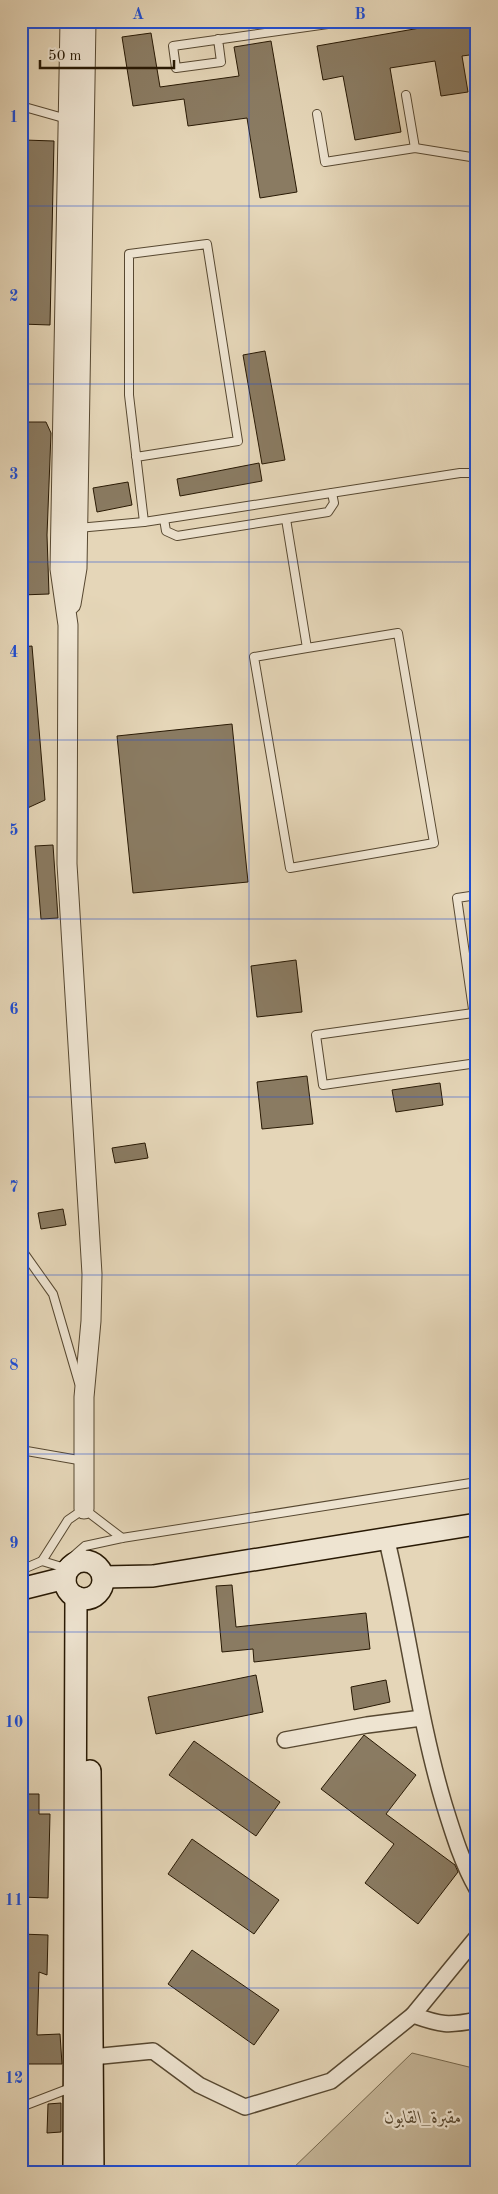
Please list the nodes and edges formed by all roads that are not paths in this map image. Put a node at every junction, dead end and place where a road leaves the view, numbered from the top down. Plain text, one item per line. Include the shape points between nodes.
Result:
1 (70, 21) edge
2 (86, 21) edge
3 (350, 21) edge
4 (311, 24) edge
5 (218, 39) junction
6 (406, 95) dead end
7 (24, 107) edge
8 (21, 114) edge
9 (317, 114) dead end
10 (77, 122) junction
11 (415, 148) junction
12 (477, 158) edge
13 (136, 457) junction
14 (477, 473) edge
15 (332, 493) junction
16 (164, 519) junction
17 (286, 519) junction
18 (144, 522) junction
19 (77, 528) junction
20 (68, 625) junction
21 (307, 648) junction
22 (477, 895) edge
23 (473, 1013) junction
24 (477, 1037) edge
25 (477, 1063) edge
26 (21, 1249) edge
27 (84, 1397) junction
28 (21, 1450) edge
29 (84, 1461) junction
30 (477, 1482) edge
31 (84, 1509) junction
32 (476, 1525) edge
33 (386, 1537) junction
34 (122, 1538) junction
35 (42, 1561) junction
36 (21, 1570) edge
37 (65, 1571) junction
38 (103, 1577) junction
39 (21, 1589) edge
40 (82, 1598) junction
41 (422, 1718) junction
42 (284, 1740) dead end
43 (477, 1889) edge
44 (477, 1936) edge
45 (413, 2015) junction
46 (477, 2020) edge
47 (92, 2057) junction
48 (74, 2087) junction
49 (21, 2107) edge
50 (74, 2173) edge
51 (92, 2173) edge

1 - 10 street
2 - 10 street
3 - 4 lane
4 - 5 lane
5 - 5 lane via 173,46 176,68 221,62
6 - 11 lane
7 - 8 lane
7 - 10 lane
9 - 11 lane via 325,162
10 - 19 street
10 - 20 street via 60,569
11 - 12 lane
13 - 13 lane via 129,395 129,254 207,244 238,441
13 - 18 lane
14 - 15 lane
15 - 16 lane
15 - 17 lane via 334,503 328,512
16 - 17 lane via 166,531 177,536
16 - 18 lane
17 - 21 lane
18 - 19 lane
19 - 20 street via 76,568
20 - 27 street via 67,864 92,1274
21 - 21 lane via 398,632 434,843 290,868 254,657
22 - 23 lane via 457,898
23 - 24 lane
23 - 25 lane via 316,1035 324,1085
26 - 27 lane via 53,1294
27 - 29 street
28 - 29 lane
29 - 31 street
30 - 34 lane
31 - 34 lane
31 - 35 lane via 68,1520
32 - 33 main road
33 - 38 main road via 153,1576
33 - 41 street via 398,1584
34 - 37 lane via 85,1546
35 - 36 lane
35 - 37 lane
37 - 38 main road via 81,1561 88,1562 98,1566
37 - 39 main road
37 - 40 main road via 67,1588
38 - 40 main road via 97,1594
40 - 47 main road
40 - 48 main road
41 - 42 street
41 - 43 street via 448,1820
44 - 45 street
45 - 46 street via 452,2025
45 - 47 street via 331,2081 245,2106 199,2085 153,2051
47 - 51 main road
48 - 49 lane
48 - 50 main road

